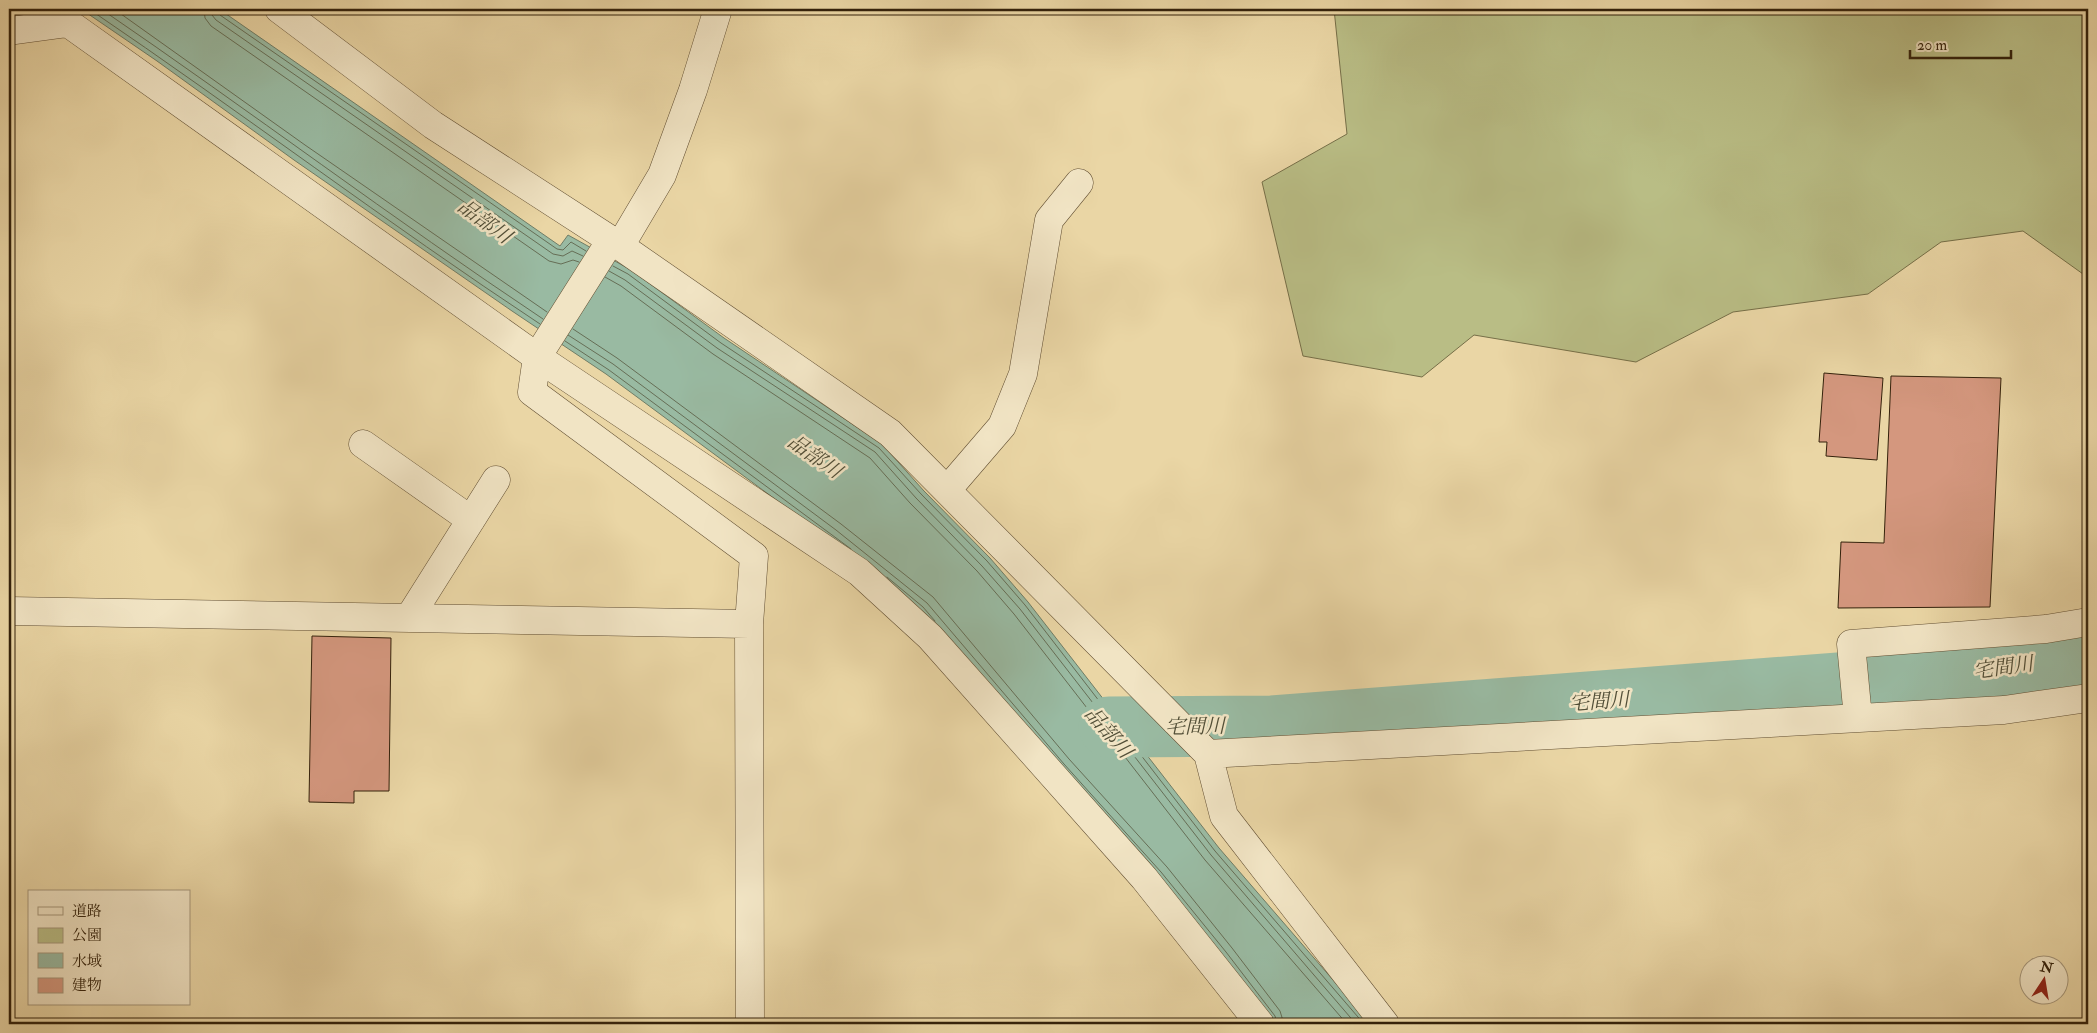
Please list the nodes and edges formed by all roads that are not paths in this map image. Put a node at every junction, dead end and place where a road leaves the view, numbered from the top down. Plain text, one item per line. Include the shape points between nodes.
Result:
1 (44, 9) edge
2 (279, 9) edge
3 (718, 9) edge
4 (68, 23) junction
5 (9, 31) edge
6 (1079, 183) dead end
7 (611, 248) junction
8 (543, 347) junction
9 (363, 444) dead end
10 (496, 480) dead end
11 (947, 490) junction
12 (471, 520) junction
13 (9, 611) edge
14 (409, 618) junction
15 (2088, 622) edge
16 (749, 624) junction
17 (2088, 698) edge
18 (1858, 718) junction
19 (1207, 753) junction
20 (750, 1024) edge
21 (1260, 1024) edge
22 (1385, 1024) edge

1 - 4 street
2 - 7 street via 433,125
3 - 7 street via 662,175
4 - 5 street
4 - 8 street
6 - 11 street via 1049,220 1023,374 1002,426
7 - 8 street
7 - 11 street via 890,433
8 - 16 street via 532,392 754,556
8 - 21 street via 859,572 930,637 1144,878
9 - 12 street
10 - 12 street
11 - 19 street
12 - 14 street
13 - 14 street
14 - 16 street
15 - 18 street via 2046,629 1851,644
16 - 20 street
17 - 18 street via 2004,710
18 - 19 street
19 - 22 street via 1224,816

